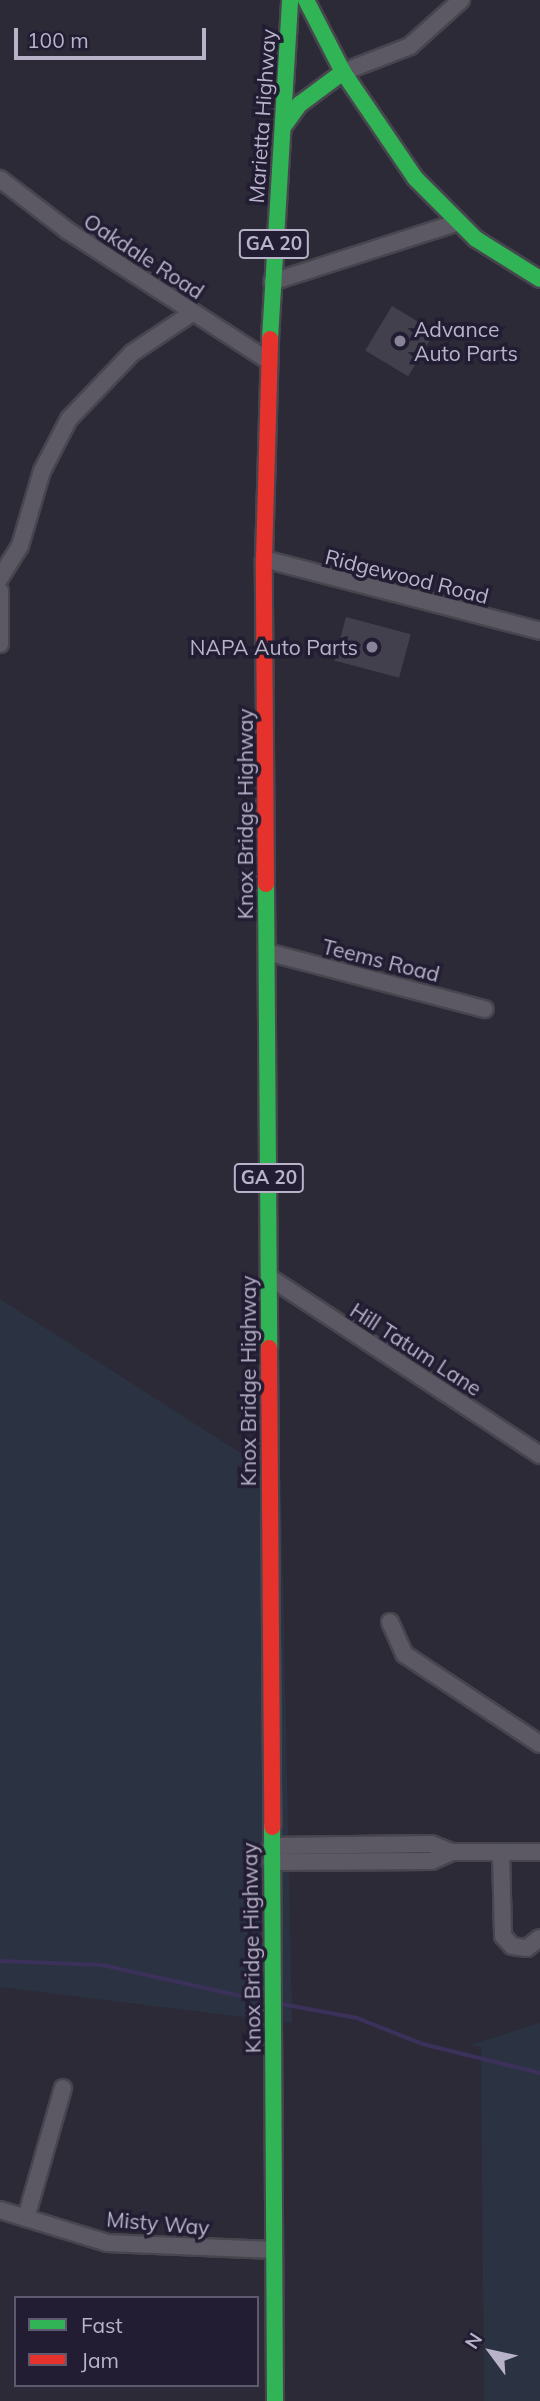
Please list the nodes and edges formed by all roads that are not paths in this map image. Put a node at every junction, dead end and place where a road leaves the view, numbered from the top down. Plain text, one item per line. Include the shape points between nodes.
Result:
1 (290, 0) edge
2 (306, 0) edge
3 (461, 0) edge
4 (343, 72) junction
5 (283, 127) junction
6 (0, 179) edge
7 (459, 222) junction
8 (540, 279) edge
9 (272, 282) junction
10 (192, 313) junction
11 (269, 361) junction
12 (264, 559) junction
13 (0, 578) edge
14 (0, 591) edge
15 (540, 631) edge
16 (0, 644) edge
17 (267, 952) junction
18 (485, 1009) dead end
19 (269, 1277) junction
20 (540, 1455) edge
21 (390, 1622) dead end
22 (540, 1744) edge
23 (501, 1852) junction
24 (540, 1852) edge
25 (271, 1854) junction
26 (540, 1938) edge
27 (63, 2088) dead end
28 (0, 2210) edge
29 (26, 2218) junction
30 (274, 2250) junction
31 (275, 2401) edge

1 - 5 main road, Marietta Highway / GA 20
2 - 4 main road
3 - 4 street via 410,46
4 - 5 main road via 300,104
4 - 7 main road via 396,155
5 - 9 main road, Marietta Highway / GA 20
6 - 10 street, Oakdale Road
7 - 8 main road via 504,260
7 - 9 street
9 - 11 main road, Marietta Highway / GA 20
10 - 11 street, Oakdale Road
10 - 13 street via 132,353 69,419 42,471 20,546
11 - 12 main road, Knox Bridge Highway / GA 20
12 - 15 street, Ridgewood Road
12 - 17 main road, Knox Bridge Highway / GA 20
14 - 16 street
17 - 18 street, Teems Road
17 - 19 main road, Knox Bridge Highway / GA 20
19 - 20 street, Hill Tatum Lane
19 - 25 main road, Knox Bridge Highway / GA 20
21 - 22 street via 404,1654
23 - 24 street
23 - 25 street via 452,1852 432,1861
23 - 26 street via 503,1936 512,1945 527,1948
25 - 30 main road, Knox Bridge Highway / GA 20
27 - 29 street
28 - 29 street, Misty Way
29 - 30 street, Misty Way via 107,2243
30 - 31 main road, Knox Bridge Highway / GA 20

